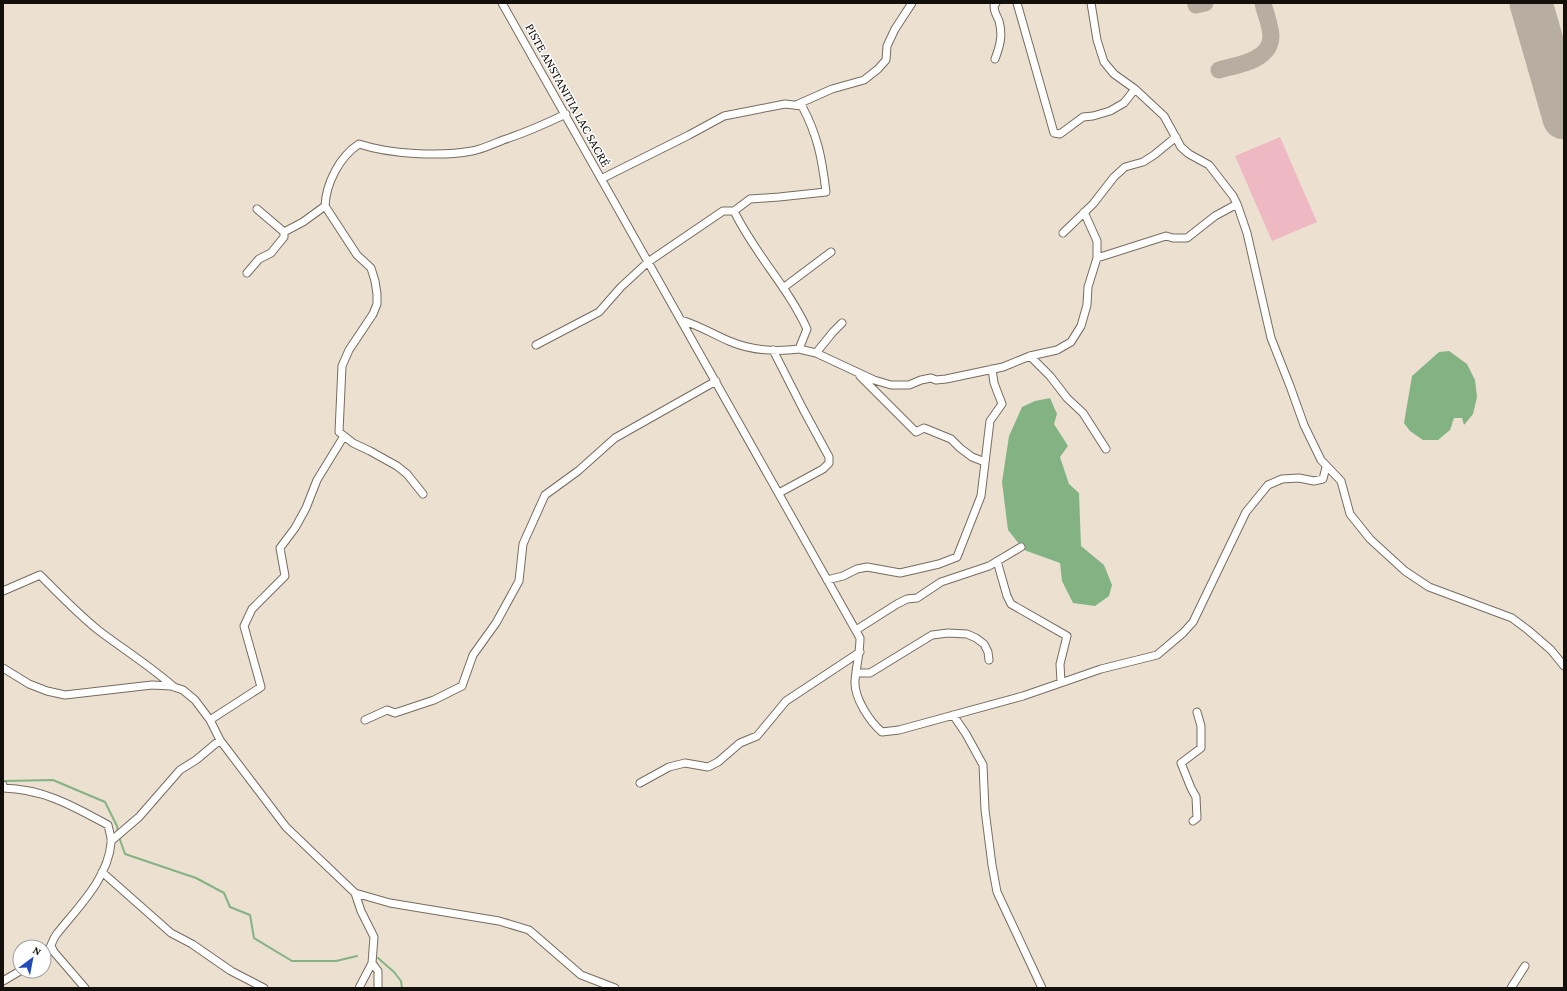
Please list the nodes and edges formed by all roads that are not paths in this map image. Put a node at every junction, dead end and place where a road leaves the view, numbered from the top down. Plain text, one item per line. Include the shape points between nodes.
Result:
1 (502, 3) edge
2 (912, 3) edge
3 (996, 3) edge
4 (1017, 3) edge
5 (1091, 3) edge
6 (995, 59) dead end
7 (1135, 89) junction
8 (796, 105) junction
9 (566, 114) junction
10 (1176, 137) junction
11 (601, 178) junction
12 (1237, 204) junction
13 (325, 206) junction
14 (257, 209) dead end
15 (734, 211) junction
16 (1084, 212) junction
17 (284, 232) junction
18 (1063, 233) dead end
19 (831, 252) dead end
20 (1097, 258) junction
21 (648, 262) junction
22 (247, 273) dead end
23 (783, 288) junction
24 (681, 320) junction
25 (842, 323) dead end
26 (536, 345) dead end
27 (799, 349) junction
28 (773, 350) junction
29 (816, 352) junction
30 (1030, 356) junction
31 (992, 369) junction
32 (855, 371) junction
33 (716, 381) junction
34 (344, 436) junction
35 (1106, 449) dead end
36 (985, 462) junction
37 (1326, 467) junction
38 (779, 493) junction
39 (423, 494) dead end
40 (1021, 546) dead end
41 (997, 561) junction
42 (827, 580) junction
43 (3, 591) edge
44 (856, 630) junction
45 (860, 652) junction
46 (989, 660) dead end
47 (1564, 666) edge
48 (3, 668) edge
49 (857, 673) junction
50 (1061, 682) junction
51 (174, 687) junction
52 (1197, 712) dead end
53 (953, 715) junction
54 (210, 720) junction
55 (365, 720) dead end
56 (220, 740) junction
57 (640, 783) dead end
58 (3, 785) edge
59 (1193, 821) dead end
60 (111, 841) junction
61 (102, 872) junction
62 (355, 893) junction
63 (52, 943) edge
64 (52, 948) edge
65 (372, 963) junction
66 (1525, 966) dead end
67 (12, 976) edge
68 (3, 981) edge
69 (85, 988) edge
70 (264, 988) edge
71 (359, 988) edge
72 (378, 988) edge
73 (615, 988) edge
74 (1042, 988) edge
75 (1511, 988) edge

1 - 9 street, PISTE ANSTANITIA LAC SACRÉ
2 - 8 street via 895,28 887,46 886,60 878,70 864,80 832,89
3 - 6 street via 994,12 1001,37
4 - 7 street via 1054,133 1060,134 1083,117 1110,111 1124,103
5 - 7 street via 1097,40 1104,62 1114,74
7 - 10 street via 1164,116
8 - 11 street via 784,104 724,116
8 - 15 street via 802,106 812,126 822,159 826,192 750,199
9 - 11 street, PISTE ANSTANITIA LAC SACRÉ
9 - 13 street via 522,134 472,151 447,154 408,152 374,149 359,144 343,159 335,172 328,186
10 - 12 street via 1188,154 1209,165
10 - 16 street via 1143,162 1125,167
11 - 21 street, PISTE ANSTANITIA LAC SACRÉ
12 - 20 street via 1215,216 1188,238 1166,236
12 - 37 street via 1247,233 1271,338 1304,425
13 - 17 street
13 - 34 street via 357,255 370,268 377,294 374,314 349,350 342,366 339,432
14 - 17 street
15 - 21 street via 724,211
15 - 23 street
16 - 18 street
16 - 20 street via 1097,241
17 - 22 street via 284,237 271,253 259,259
19 - 23 street
20 - 30 street via 1081,326 1071,342 1057,350
21 - 24 street, PISTE ANSTANITIA LAC SACRÉ
21 - 26 street via 621,286 599,312
23 - 27 street via 807,329
24 - 28 street via 730,341
24 - 33 street, PISTE ANSTANITIA LAC SACRÉ
25 - 29 street
27 - 28 street
27 - 29 street
28 - 38 street via 829,457 829,463 823,469
29 - 32 street
30 - 31 street
30 - 35 street via 1083,413
31 - 32 street via 946,379 930,378 909,385 891,385
31 - 36 street via 1002,404 990,422
32 - 36 street via 916,432 924,428 935,431
33 - 38 street, PISTE ANSTANITIA LAC SACRÉ
33 - 55 street via 615,438 578,471 545,495 523,544 518,581 496,623 473,655 462,686 434,700 395,713 387,710
34 - 39 street via 407,474
34 - 54 street via 317,480 295,528 280,548 285,576 252,609 244,626 261,687
36 - 42 street via 981,496 957,557 900,573 867,567
37 - 47 street via 1341,481 1350,514 1370,540 1405,571 1429,586 1512,618 1551,650
37 - 50 street via 1323,479 1282,479 1268,485 1246,512 1193,622 1183,633 1157,654
38 - 42 street, PISTE ANSTANITIA LAC SACRÉ
40 - 41 street
41 - 44 street via 941,582 917,598 907,599
41 - 50 street via 1011,604 1067,636 1060,664
42 - 44 street, PISTE ANSTANITIA LAC SACRÉ
43 - 51 street via 40,575 98,630
44 - 45 street, PISTE ANSTANITIA LAC SACRÉ via 860,638
45 - 49 street, PISTE ANSTANITIA LAC SACRÉ
45 - 57 street via 796,693 780,707 757,736 740,743 718,762 708,767 685,763 670,767
46 - 49 street via 984,644 976,638 967,634 948,633 932,635 870,673
48 - 51 street via 29,684 65,695 152,685
49 - 53 street, PISTE ANSTANITIA LAC SACRÉ via 856,692 874,725 882,732 899,730
50 - 53 street via 1023,696
51 - 54 street via 196,700
52 - 59 street via 1201,748 1181,763 1196,797 1197,818
53 - 74 street via 982,765 984,810 997,892
54 - 56 street
56 - 60 street via 180,770 139,817
56 - 62 street via 286,827
58 - 60 street via 4,788 21,788 64,801 108,825
60 - 61 street
61 - 63 street via 89,896
61 - 70 street via 171,933 231,971
62 - 65 street via 374,937
62 - 73 street via 390,904 499,921 529,930 581,974
64 - 69 street
65 - 71 street
65 - 72 street via 378,971
66 - 75 street
67 - 68 street

